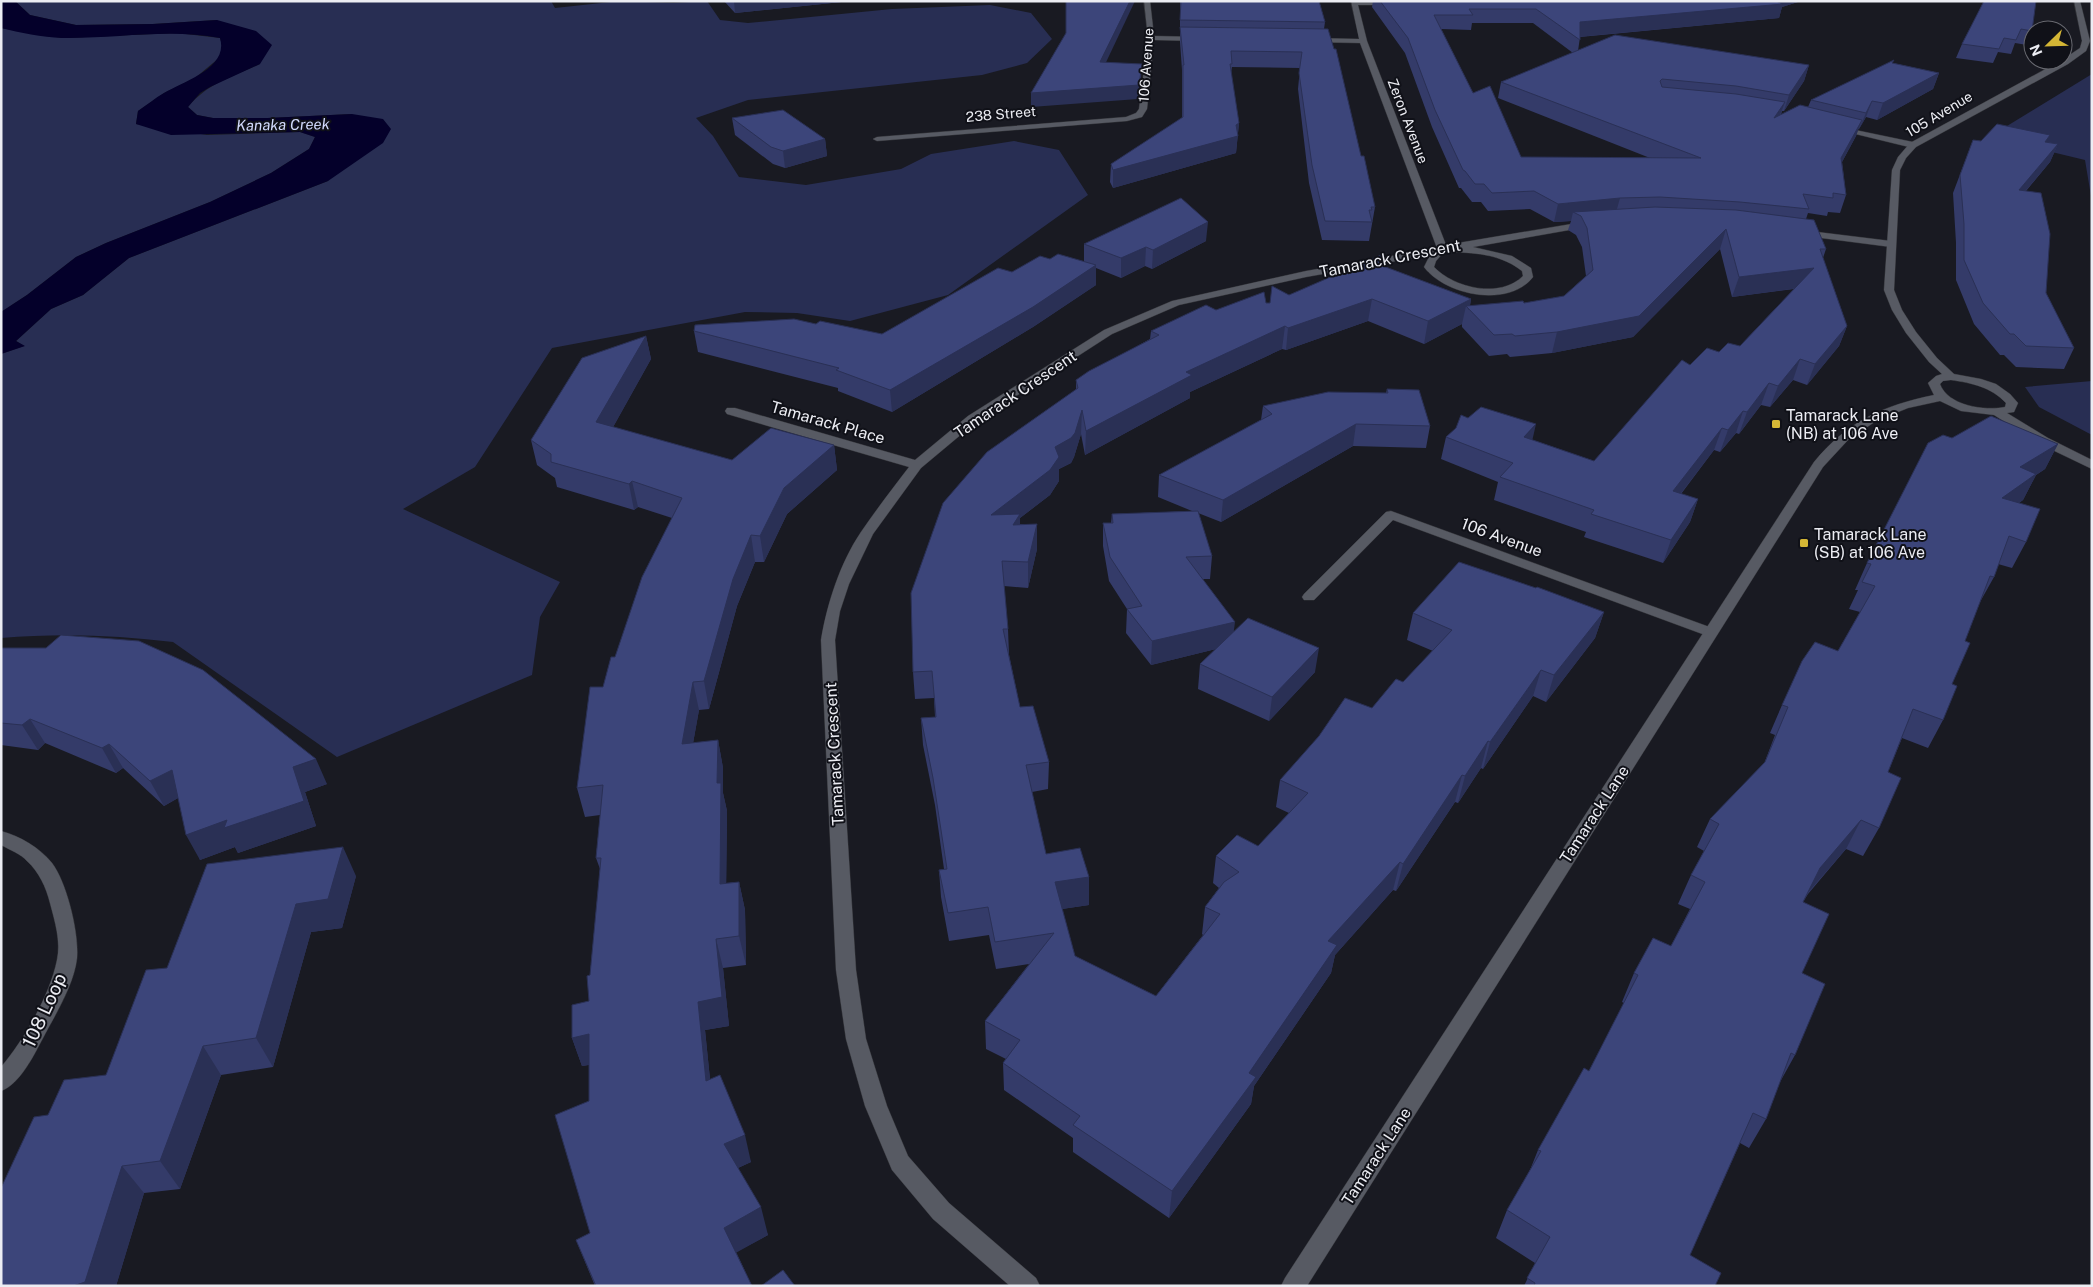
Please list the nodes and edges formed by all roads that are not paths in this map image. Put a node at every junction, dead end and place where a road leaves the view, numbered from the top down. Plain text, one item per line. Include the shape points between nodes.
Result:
1 (1147, 1) edge
2 (2077, 1) edge
3 (1354, 2) edge
4 (1405, 2) edge
5 (1151, 38) junction
6 (1209, 39) edge
7 (1305, 40) edge
8 (1363, 41) junction
9 (1127, 119) joint
10 (1832, 126) edge
11 (878, 139) dead end
12 (1913, 145) junction
13 (1595, 223) edge
14 (1786, 231) edge
15 (1891, 244) junction
16 (1442, 248) junction
17 (1951, 377) junction
18 (1941, 398) junction
19 (731, 411) dead end
20 (1997, 412) junction
21 (917, 465) junction
22 (2092, 465) edge
23 (1309, 597) dead end
24 (1710, 632) junction
25 (1, 837) edge
26 (1, 1082) edge
27 (1028, 1286) edge
28 (1293, 1286) edge

1 - 5 street, 106 Avenue
2 - 12 street, 105 Avenue via 2086,41 2084,49
3 - 4 street
3 - 8 street, Zeron Avenue
5 - 6 street
5 - 9 street, 106 Avenue via 1143,110
7 - 8 street
8 - 16 street, Zeron Avenue
9 - 11 street, 238 Street
10 - 12 street
12 - 15 street, 105 Avenue via 1896,170
13 - 16 street, Tamarack Crescent
14 - 15 street
15 - 17 street, 105 Avenue via 1889,284 1896,310 1917,341
16 - 16 street via 1428,267 1441,280 1454,285 1486,291 1502,290 1525,283 1528,277 1527,270 1509,257 1478,250
16 - 21 street, Tamarack Crescent via 1176,303 1108,332 972,419
17 - 18 street via 1940,378 1934,383
17 - 20 street via 1970,379 1997,389 2012,404 2010,409
18 - 20 street via 1979,411
18 - 24 street, Tamarack Lane via 1892,408 1834,444
19 - 21 street, Tamarack Place
20 - 22 street
21 - 27 street, Tamarack Crescent via 866,534 842,584 828,640 849,989 856,1039 876,1106 900,1163 941,1211
23 - 24 street, 106 Avenue via 1390,515
24 - 28 street, Tamarack Lane
25 - 26 street, 108 Loop via 32,854 46,869 66,930 67,959 55,996 22,1057

